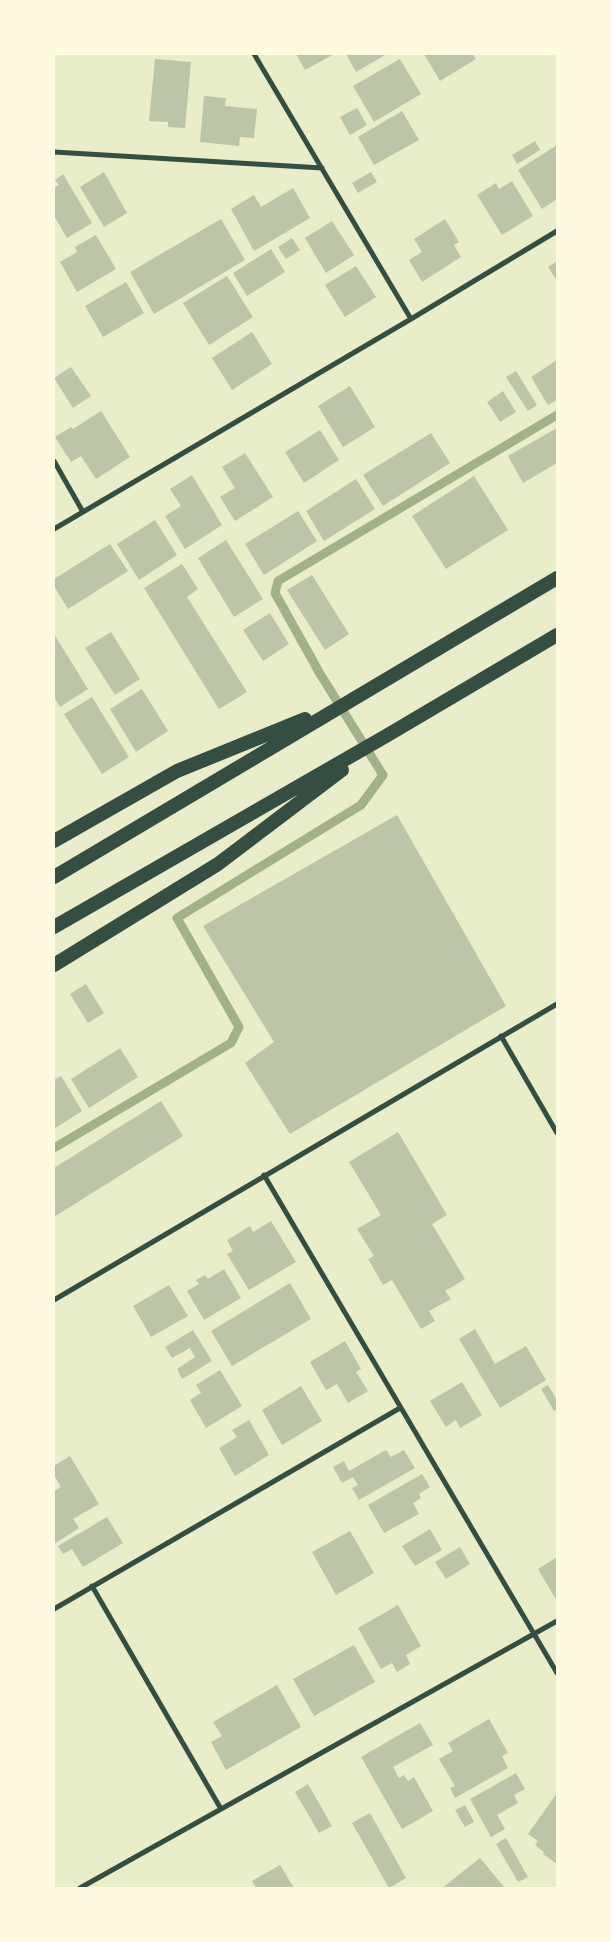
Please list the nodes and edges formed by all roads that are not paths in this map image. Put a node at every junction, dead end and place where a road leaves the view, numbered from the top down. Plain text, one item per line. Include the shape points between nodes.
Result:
1 (254, 54) edge
2 (54, 152) edge
3 (322, 168) junction
4 (557, 231) edge
5 (411, 319) junction
6 (54, 461) edge
7 (83, 512) junction
8 (54, 529) edge
9 (557, 578) edge
10 (557, 635) edge
11 (348, 702) junction
12 (386, 736) junction
13 (54, 841) edge
14 (54, 877) edge
15 (54, 927) edge
16 (54, 965) edge
17 (557, 1004) edge
18 (501, 1036) junction
19 (557, 1133) edge
20 (264, 1175) junction
21 (54, 1300) edge
22 (400, 1408) junction
23 (92, 1586) junction
24 (54, 1609) edge
25 (557, 1621) edge
26 (534, 1634) junction
27 (557, 1673) edge
28 (221, 1809) junction
29 (80, 1888) edge

1 - 3 street
2 - 3 street
3 - 5 street
4 - 5 street
5 - 7 street
6 - 7 street
7 - 8 street
9 - 11 highway
10 - 12 highway
11 - 13 highway via 177,771
11 - 14 highway
12 - 15 highway
12 - 16 highway via 218,864
17 - 18 street
18 - 19 street
18 - 20 street
20 - 21 street
20 - 22 street
22 - 23 street
22 - 26 street
23 - 24 street
23 - 28 street
25 - 26 street
26 - 27 street
26 - 28 street
28 - 29 street

